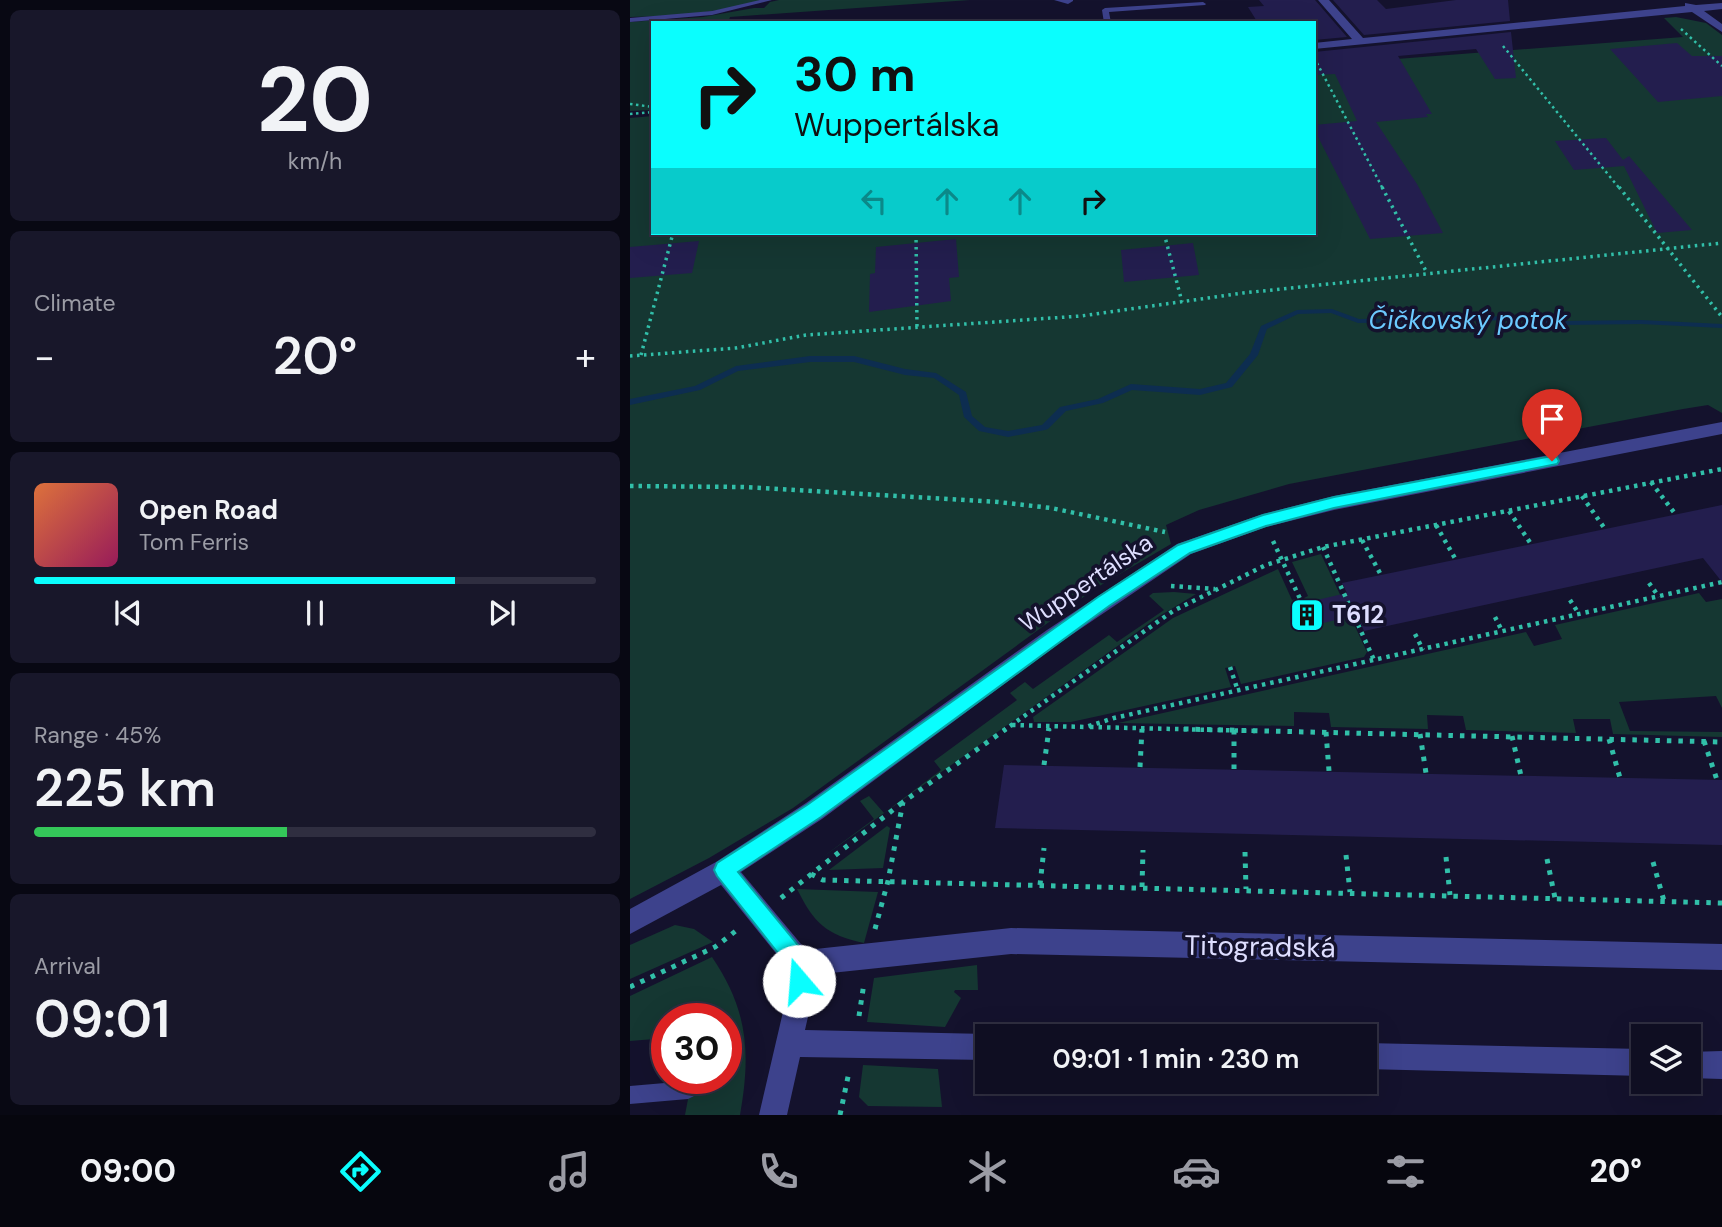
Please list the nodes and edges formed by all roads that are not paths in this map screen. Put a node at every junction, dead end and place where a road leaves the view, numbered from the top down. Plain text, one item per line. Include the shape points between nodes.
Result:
1 (769, 0) edge
2 (1059, 0) edge
3 (1323, 0) edge
4 (1681, 0) edge
5 (1068, 1) edge
6 (1203, 4) dead end
7 (1722, 6) edge
8 (1694, 10) junction
9 (630, 20) edge
10 (1108, 21) edge
11 (1722, 29) edge
12 (1360, 41) junction
13 (1316, 46) edge
14 (1722, 428) edge
15 (724, 870) junction
16 (630, 922) edge
17 (1722, 957) edge
18 (800, 964) junction
19 (790, 1043) junction
20 (975, 1047) edge
21 (1377, 1056) edge
22 (1631, 1063) edge
23 (1701, 1065) edge
24 (1722, 1065) edge
25 (651, 1094) edge
26 (630, 1096) edge
27 (773, 1115) edge

1 - 9 lane via 712,13
2 - 5 street
3 - 12 street
4 - 8 street
6 - 10 lane via 1105,10
7 - 8 street
8 - 11 street
8 - 12 street
12 - 13 street
14 - 15 street, Wuppertálska via 1334,503 1203,541 1104,601 814,811
15 - 16 street, Wuppertálska
15 - 18 street
17 - 18 street, Titogradská via 1010,941
18 - 19 street
19 - 20 street
19 - 27 street
21 - 22 street
23 - 24 street
25 - 26 lane

